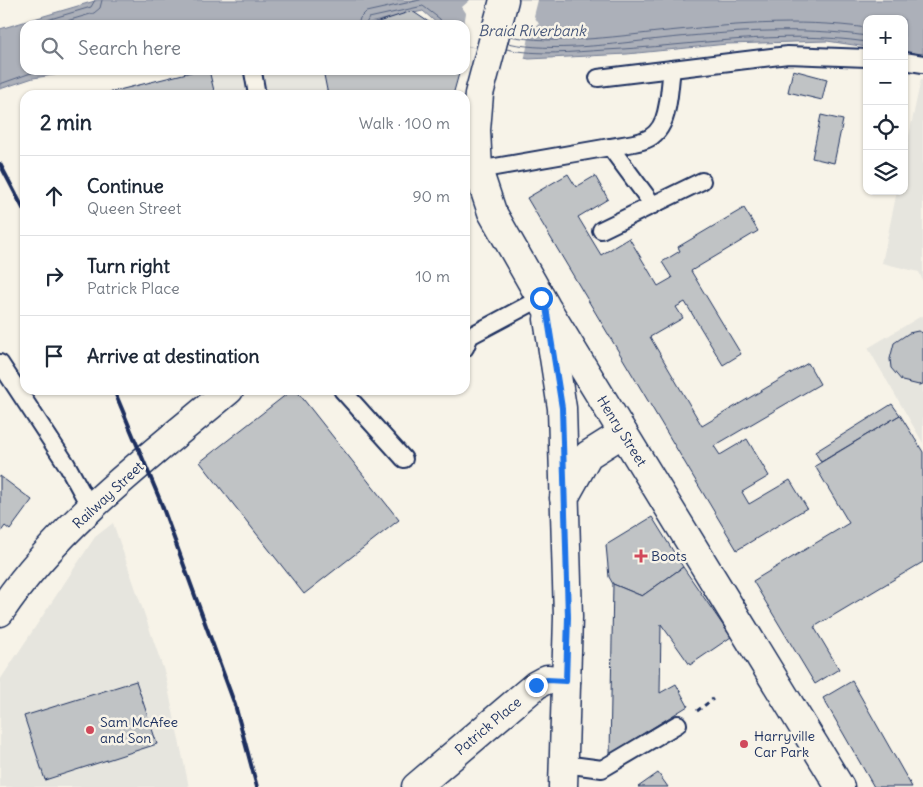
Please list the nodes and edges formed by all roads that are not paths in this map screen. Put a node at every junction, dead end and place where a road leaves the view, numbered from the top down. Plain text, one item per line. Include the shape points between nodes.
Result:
1 (504, 0) edge
2 (863, 58) edge
3 (908, 62) edge
4 (923, 64) edge
5 (672, 69) junction
6 (253, 75) edge
7 (598, 78) dead end
8 (256, 90) edge
9 (472, 103) edge
10 (610, 147) junction
11 (471, 172) edge
12 (702, 181) dead end
13 (653, 205) junction
14 (601, 230) dead end
15 (544, 303) junction
16 (470, 336) edge
17 (0, 363) edge
18 (20, 393) edge
19 (21, 395) edge
20 (223, 395) edge
21 (346, 395) edge
22 (623, 433) junction
23 (404, 459) dead end
24 (564, 499) junction
25 (91, 508) junction
26 (2, 605) edge
27 (566, 681) junction
28 (678, 724) dead end
29 (563, 776) edge
30 (416, 787) edge
31 (840, 787) edge

1 - 9 main road, Henry Street via 491,54
2 - 5 lane via 788,55
3 - 4 lane
5 - 7 lane
5 - 10 lane via 665,120 660,129 644,141
6 - 8 lane
9 - 11 main road, Henry Street via 476,130
10 - 11 lane
10 - 13 lane
11 - 15 main road, Henry Street
12 - 13 lane
13 - 14 lane
15 - 16 lane
15 - 22 main road, Henry Street
15 - 24 main road via 562,408
17 - 18 lane
19 - 25 lane
20 - 25 main road, Railway Street
21 - 23 lane
22 - 24 main road via 588,455
22 - 31 main road, Henry Street
24 - 27 main road via 568,617
25 - 26 main road, Railway Street
27 - 29 main road
27 - 30 main road, Patrick Place via 547,680 536,685
28 - 29 lane via 602,769

